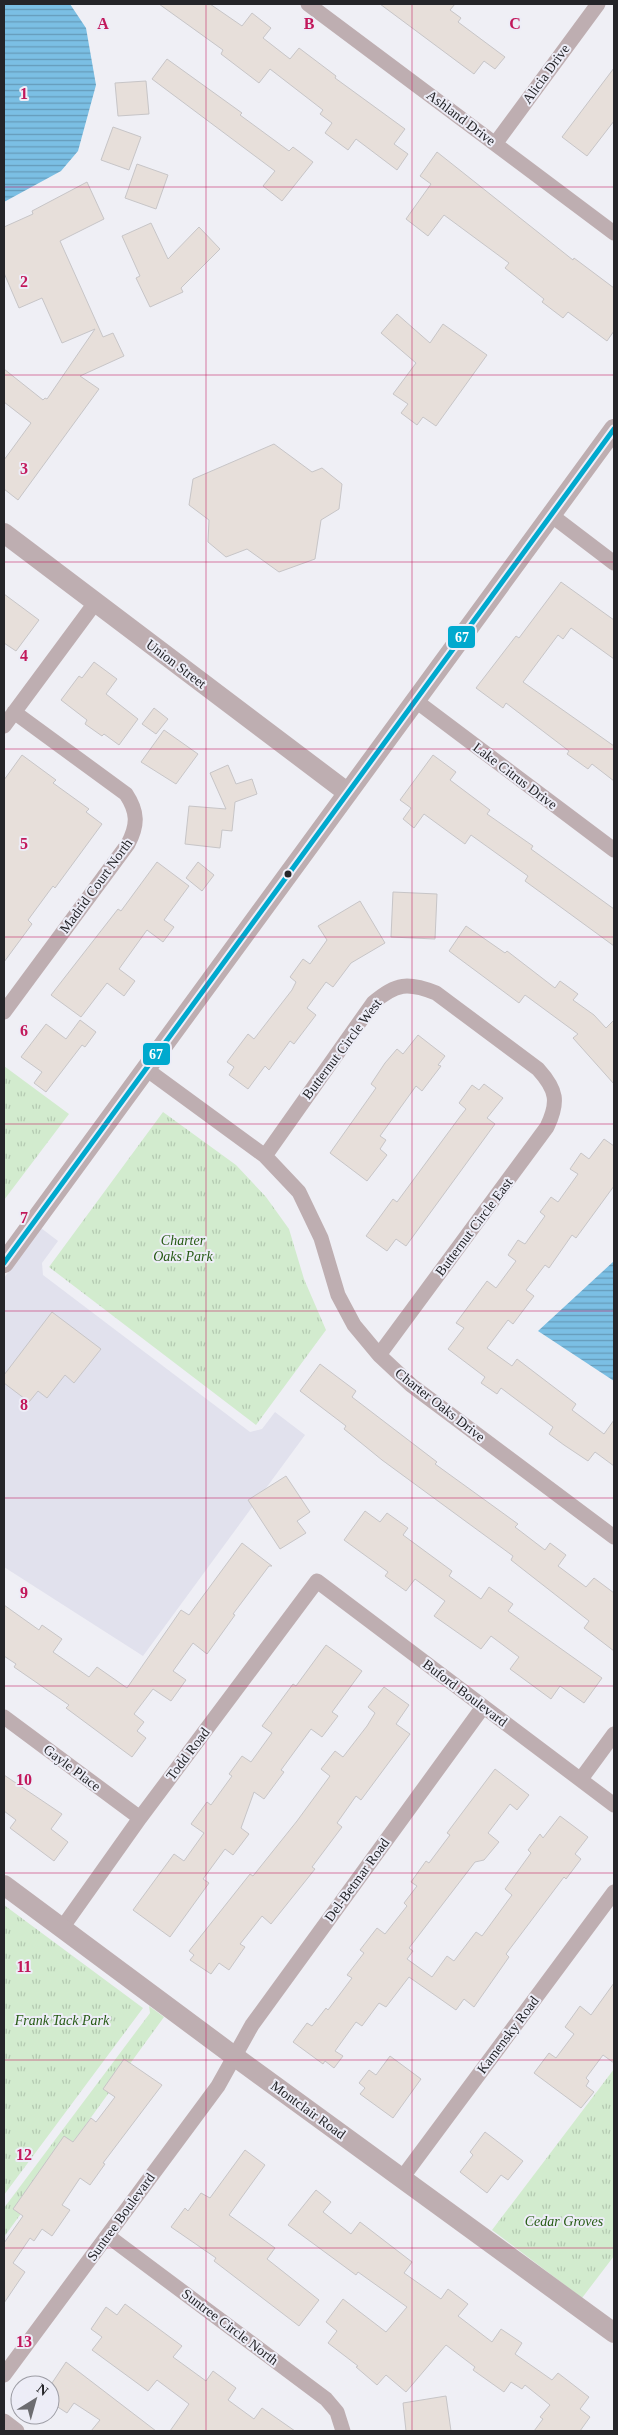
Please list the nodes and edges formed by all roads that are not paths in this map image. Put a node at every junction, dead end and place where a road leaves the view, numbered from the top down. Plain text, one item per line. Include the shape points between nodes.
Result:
1 (308, 4) edge
2 (598, 4) edge
3 (495, 144) junction
4 (614, 233) edge
5 (614, 429) edge
6 (550, 515) junction
7 (4, 534) edge
8 (614, 563) edge
9 (95, 603) junction
10 (416, 701) junction
11 (14, 712) junction
12 (4, 726) edge
13 (348, 793) junction
14 (614, 850) edge
15 (4, 1012) edge
16 (146, 1069) junction
17 (555, 1094) joint
18 (265, 1156) junction
19 (4, 1263) edge
20 (379, 1354) junction
21 (614, 1537) edge
22 (317, 1581) joint
23 (483, 1707) junction
24 (4, 1717) edge
25 (614, 1734) edge
26 (581, 1779) junction
27 (614, 1805) edge
28 (140, 1818) junction
29 (4, 1885) edge
30 (614, 1892) edge
31 (62, 1928) junction
32 (234, 2056) junction
33 (402, 2178) junction
34 (108, 2236) junction
35 (614, 2333) edge
36 (4, 2375) edge
37 (4, 2421) edge
38 (343, 2429) edge
39 (17, 2431) edge

1 - 3 street, Ashland Drive
2 - 3 street, Alicia Drive
3 - 4 street, Ashland Drive
5 - 6 street
6 - 8 street
6 - 10 street
7 - 9 street, Union Street
9 - 11 street
9 - 13 street, Union Street
10 - 13 street
10 - 14 street, Lake Citrus Drive
11 - 12 street
11 - 15 street, Madrid Court North via 126,794 134,806 136,820 128,844
13 - 16 street
16 - 18 street, Charter Oaks Drive
16 - 19 street
17 - 18 street, Butternut Circle West via 538,1069 436,993 419,986 401,985 373,1003
17 - 20 street, Butternut Circle East via 554,1111 547,1127
18 - 20 street, Charter Oaks Drive via 299,1192 321,1238 338,1295 354,1325
20 - 21 street, Charter Oaks Drive via 411,1385
22 - 23 street, Buford Boulevard
22 - 28 street, Todd Road
23 - 26 street, Buford Boulevard
23 - 32 street, Del-Betmar Road via 252,2025
24 - 28 street, Gayle Place
25 - 26 street
26 - 27 street, Buford Boulevard
28 - 31 street, Todd Road
29 - 31 street, Montclair Road
30 - 33 street, Kamensky Road
31 - 32 street, Montclair Road
32 - 33 street, Montclair Road
32 - 34 street, Suntree Boulevard via 218,2086
33 - 35 street, Montclair Road
34 - 36 street, Suntree Boulevard
34 - 38 street, Suntree Circle North via 326,2400 337,2412
37 - 39 street

